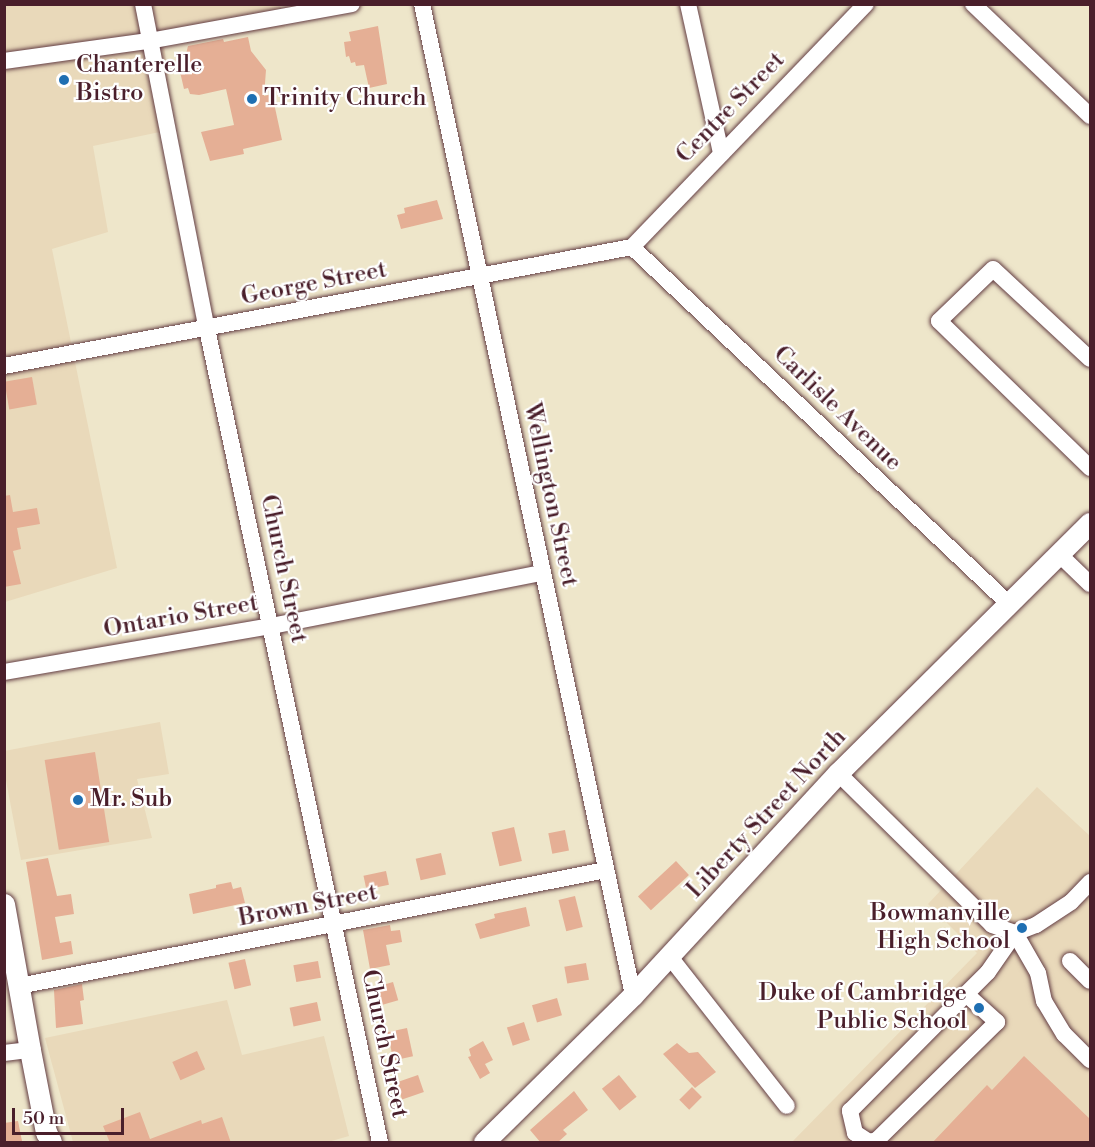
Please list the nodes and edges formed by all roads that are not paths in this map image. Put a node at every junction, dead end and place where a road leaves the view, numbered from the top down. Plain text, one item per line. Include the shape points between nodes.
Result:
1 (143, 4) edge
2 (352, 4) edge
3 (422, 4) edge
4 (688, 4) edge
5 (866, 4) edge
6 (973, 4) edge
7 (149, 41) junction
8 (4, 61) edge
9 (1090, 116) edge
10 (721, 153) junction
11 (632, 247) junction
12 (480, 278) junction
13 (207, 329) junction
14 (1090, 359) edge
15 (4, 366) edge
16 (1090, 468) edge
17 (1090, 523) edge
18 (1059, 554) junction
19 (542, 573) junction
20 (1090, 584) edge
21 (1009, 604) junction
22 (271, 626) junction
23 (4, 672) edge
24 (838, 773) junction
25 (606, 870) junction
26 (1090, 882) edge
27 (4, 904) edge
28 (334, 926) junction
29 (1015, 933) junction
30 (670, 957) junction
31 (1070, 961) dead end
32 (1090, 981) edge
33 (19, 986) junction
34 (966, 994) junction
35 (633, 995) junction
36 (30, 1050) junction
37 (4, 1053) edge
38 (1090, 1060) edge
39 (787, 1106) dead end
40 (51, 1143) edge
41 (380, 1143) edge
42 (484, 1143) edge

1 - 7 street, Church Street
2 - 7 street
3 - 12 street, Wellington Street
4 - 10 street
5 - 10 street, Centre Street
6 - 9 street
7 - 8 street
7 - 13 street, Church Street
10 - 11 street, Centre Street
11 - 12 street, George Street
11 - 21 street, Carlisle Avenue
12 - 13 street, George Street
12 - 19 street, Wellington Street
13 - 15 street, George Street
13 - 22 street, Church Street
14 - 16 street via 993,269 939,321
17 - 18 main road, Liberty Street North
18 - 20 street
18 - 21 main road, Liberty Street North
19 - 22 street, Ontario Street
19 - 25 street, Wellington Street
21 - 24 main road, Liberty Street North
22 - 23 street, Ontario Street
22 - 28 street, Church Street
24 - 29 street via 992,925
24 - 30 main road, Liberty Street North
25 - 28 street, Brown Street
25 - 35 street, Wellington Street
26 - 29 street via 1071,902 1036,925
27 - 33 main road
28 - 33 street, Brown Street
28 - 41 street, Church Street
29 - 34 street via 988,972
29 - 38 street via 1038,973 1044,1001 1064,1034
30 - 35 main road, Liberty Street North
30 - 39 street
31 - 32 street
33 - 36 main road
34 - 34 street via 850,1111 855,1133 869,1142 878,1140 997,1022
35 - 42 main road, Liberty Street North
36 - 37 street
36 - 40 main road

